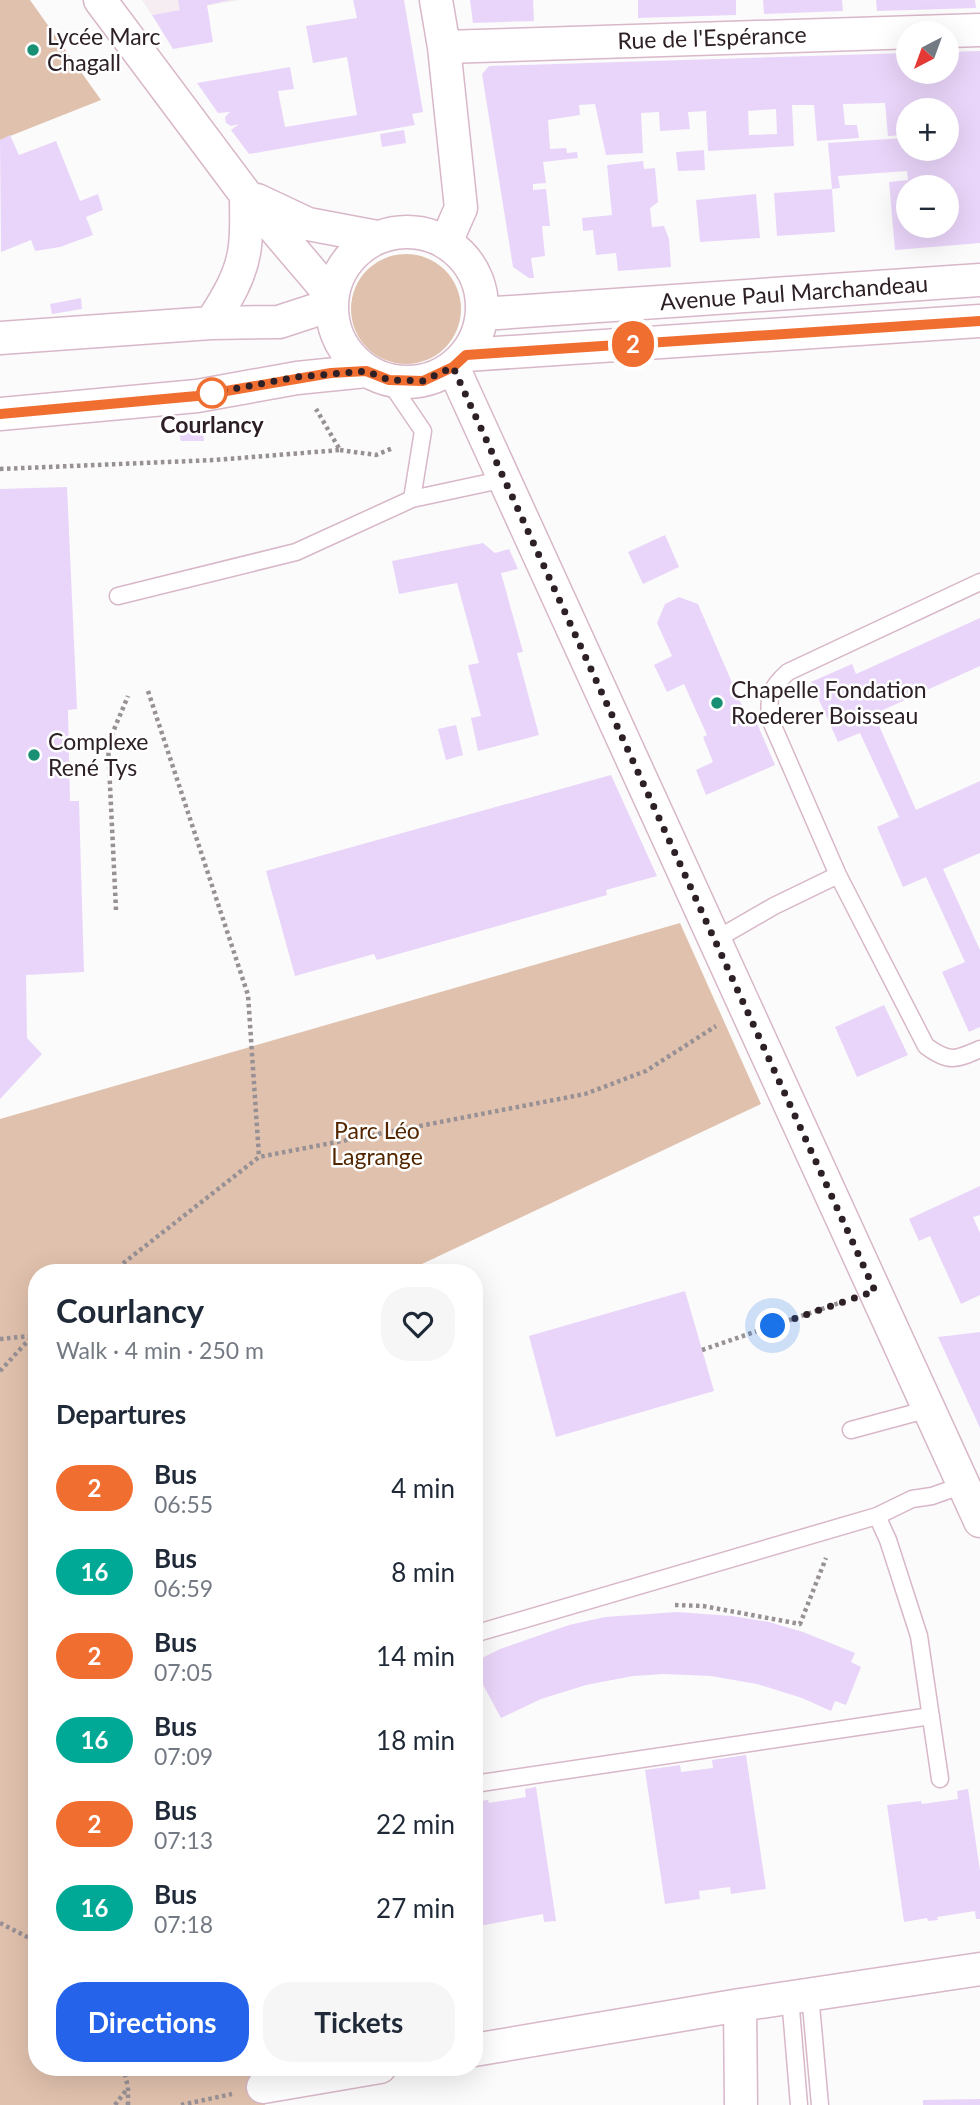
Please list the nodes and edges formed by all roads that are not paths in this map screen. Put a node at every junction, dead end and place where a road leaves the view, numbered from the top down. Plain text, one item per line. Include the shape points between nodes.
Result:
1 (100, 0) edge
2 (436, 0) edge
3 (980, 30) edge
4 (444, 47) junction
5 (246, 195) junction
6 (377, 237) junction
7 (446, 242) junction
8 (980, 280) edge
9 (331, 300) junction
10 (482, 314) junction
11 (980, 321) edge
12 (211, 323) junction
13 (0, 338) edge
14 (460, 361) junction
15 (378, 376) junction
16 (0, 414) edge
17 (505, 479) junction
18 (412, 499) junction
19 (980, 582) edge
20 (118, 596) dead end
21 (838, 875) junction
22 (715, 940) junction
23 (975, 1056) edge
24 (929, 1409) junction
25 (851, 1430) dead end
26 (963, 1485) junction
27 (877, 1516) junction
28 (980, 1521) edge
29 (483, 1631) edge
30 (931, 1716) junction
31 (940, 1779) dead end
32 (483, 1783) edge
33 (980, 1969) edge
34 (800, 1995) junction
35 (740, 2005) junction
36 (483, 2048) edge
37 (327, 2076) edge
38 (263, 2087) road end
39 (741, 2105) edge
40 (799, 2105) edge
41 (821, 2105) edge

1 - 5 street
2 - 4 street
3 - 4 street, Rue de l'Espérance
4 - 7 street via 461,208
5 - 6 street via 308,224
5 - 9 street
5 - 12 street via 240,267 231,292
6 - 7 street via 400,231 424,233
6 - 9 street via 343,266
7 - 10 street via 474,273
8 - 10 street, Avenue Paul Marchandeau
9 - 12 street via 279,322
9 - 15 street via 340,342 351,358
10 - 14 street via 477,335
11 - 14 street, Avenue Paul Marchandeau
12 - 13 street
14 - 15 street via 423,381
14 - 17 street
15 - 16 street via 297,377 197,396
15 - 18 lane via 423,430
17 - 18 lane
17 - 22 street
18 - 20 lane via 296,552
19 - 21 lane via 788,672 769,696 770,719
21 - 22 lane
21 - 23 lane via 926,1046 949,1059
22 - 24 street
24 - 25 lane
24 - 26 street
26 - 27 lane via 912,1499
26 - 28 street
27 - 29 lane
27 - 30 lane via 919,1636
30 - 31 lane
30 - 32 lane
33 - 34 street
34 - 35 street
34 - 40 lane
34 - 41 lane
35 - 36 street
35 - 39 street
37 - 38 street

